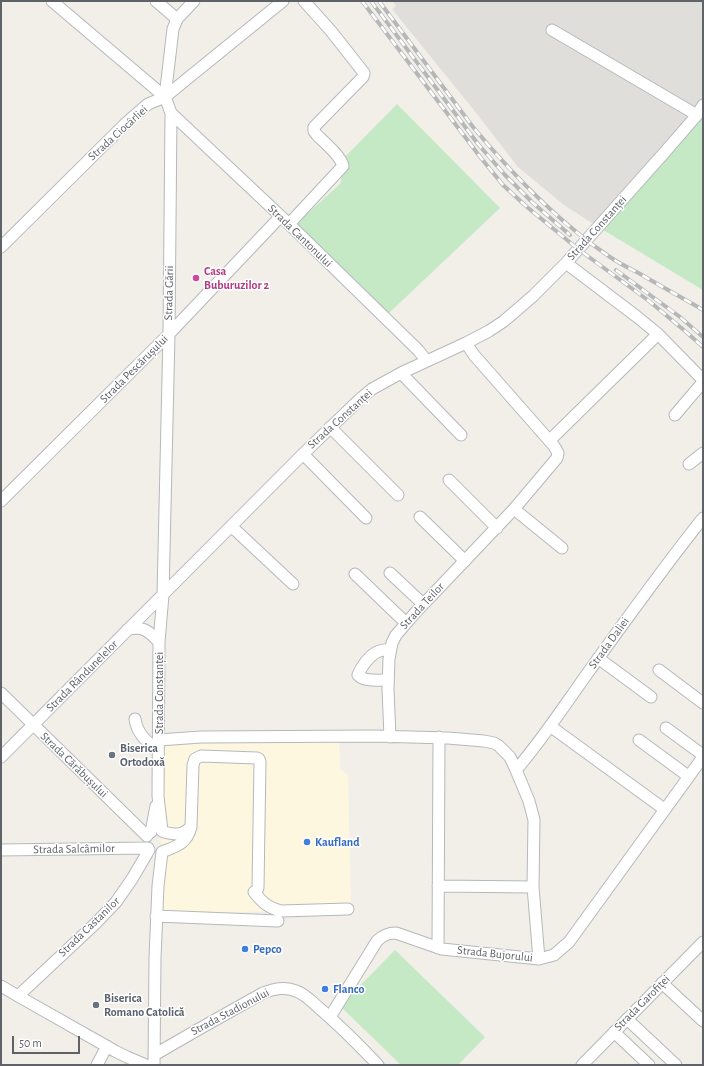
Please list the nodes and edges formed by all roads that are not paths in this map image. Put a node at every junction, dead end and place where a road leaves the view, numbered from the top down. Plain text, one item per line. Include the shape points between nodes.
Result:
1 (52, 1) edge
2 (156, 1) edge
3 (194, 1) edge
4 (283, 1) edge
5 (304, 1) edge
6 (177, 19) junction
7 (552, 30) dead end
8 (165, 96) junction
9 (703, 105) edge
10 (171, 113) junction
11 (697, 115) junction
12 (280, 217) junction
13 (289, 224) junction
14 (1, 247) edge
15 (566, 262) junction
16 (169, 334) junction
17 (658, 334) junction
18 (466, 343) junction
19 (427, 361) junction
20 (401, 373) junction
21 (703, 381) edge
22 (675, 415) dead end
23 (330, 427) junction
24 (461, 434) dead end
25 (550, 440) junction
26 (703, 453) edge
27 (303, 454) junction
28 (689, 464) dead end
29 (449, 480) dead end
30 (398, 495) dead end
31 (1, 501) edge
32 (514, 509) junction
33 (420, 517) dead end
34 (366, 518) dead end
35 (703, 518) edge
36 (231, 526) junction
37 (497, 528) junction
38 (562, 548) dead end
39 (465, 561) junction
40 (390, 573) dead end
41 (355, 574) dead end
42 (293, 584) dead end
43 (163, 595) junction
44 (423, 604) junction
45 (406, 623) junction
46 (127, 630) junction
47 (158, 642) junction
48 (390, 649) junction
49 (598, 658) junction
50 (660, 670) dead end
51 (388, 680) junction
52 (1, 693) edge
53 (651, 697) dead end
54 (703, 703) edge
55 (135, 720) dead end
56 (33, 724) junction
57 (550, 726) junction
58 (666, 728) dead end
59 (390, 737) junction
60 (439, 737) junction
61 (639, 740) dead end
62 (158, 745) junction
63 (703, 756) edge
64 (1, 757) edge
65 (516, 770) junction
66 (688, 776) junction
67 (664, 809) junction
68 (191, 827) junction
69 (156, 833) junction
70 (1, 850) edge
71 (155, 850) junction
72 (438, 886) junction
73 (533, 887) junction
74 (348, 910) dead end
75 (156, 916) junction
76 (278, 921) dead end
77 (703, 942) edge
78 (438, 948) junction
79 (539, 959) junction
80 (662, 983) junction
81 (1, 986) edge
82 (18, 996) junction
83 (330, 1017) junction
84 (627, 1019) junction
85 (703, 1021) edge
86 (614, 1032) junction
87 (107, 1046) junction
88 (154, 1060) edge
89 (97, 1065) edge
90 (146, 1065) edge
91 (378, 1065) edge
92 (582, 1065) edge
93 (649, 1065) edge
94 (676, 1065) edge

1 - 8 street
2 - 6 street
3 - 6 street, Strada Gării
4 - 8 street, Strada Ciocârliei
5 - 13 street via 364,73 314,127 314,131 339,157 343,166
6 - 8 street, Strada Gării via 173,29
7 - 11 street
8 - 10 street, Strada Gării
8 - 14 street, Strada Ciocârliei via 148,104 124,125
9 - 11 street, Strada Constanței
10 - 12 street, Strada Cantonului
10 - 16 street, Strada Gării
11 - 15 street, Strada Constanței
12 - 13 street, Strada Cantonului
12 - 16 street, Strada Pescărușului
13 - 19 street, Strada Cantonului
15 - 17 street
15 - 18 street, Strada Constanței via 516,311 489,331
16 - 31 street, Strada Pescărușului
16 - 43 street, Strada Gării
17 - 21 street
17 - 25 street
18 - 19 street, Strada Constanței
18 - 25 street, Strada Teilor
19 - 20 street, Strada Constanței
20 - 23 street, Strada Constanței via 372,389
20 - 24 street
21 - 22 street
23 - 27 street, Strada Constanței
23 - 30 street
25 - 32 street, Strada Teilor via 558,453 557,458
26 - 28 street
27 - 34 street
27 - 36 street, Strada Constanței
29 - 37 street
32 - 37 street, Strada Teilor
32 - 38 street
33 - 39 street
35 - 49 street, Strada Daliei
36 - 42 street
36 - 43 street, Strada Constanței
37 - 39 street, Strada Teilor
39 - 44 street, Strada Teilor
40 - 44 street
41 - 45 street
43 - 46 street, Strada Rândunelelor
43 - 47 street, Strada Constanței
44 - 45 street, Strada Teilor
45 - 48 street, Strada Teilor via 396,635
46 - 47 street via 141,628
46 - 56 street, Strada Rândunelelor
47 - 62 street, Strada Constanței
48 - 51 street, Strada Teilor
48 - 51 street via 377,652 360,668 358,675 365,679
49 - 53 street
49 - 57 street, Strada Daliei
50 - 54 street
51 - 59 street, Strada Teilor
52 - 56 street, Strada Cărăbușului
55 - 62 street via 143,738
56 - 64 street, Strada Rândunelelor
56 - 69 street, Strada Cărăbușului
57 - 65 street, Strada Daliei
57 - 67 street
58 - 63 street
59 - 60 street
59 - 62 street via 201,737
60 - 65 street via 494,743 506,751
60 - 72 street
61 - 66 street
62 - 69 street, Strada Constanței
63 - 66 street, Strada Bujorului
65 - 73 street via 534,820
66 - 67 street, Strada Bujorului
67 - 79 street, Strada Bujorului via 569,942 554,954
68 - 69 street via 181,834
68 - 71 street via 184,841 174,848
68 - 74 street via 195,759 201,756 257,758 260,762 258,888 254,892 272,909 281,911
69 - 71 street via 146,843
69 - 71 street via 168,837 169,843 168,846
70 - 71 street, Strada Salcâmilor
71 - 75 street via 158,886
71 - 82 street, Strada Castanilor via 116,902
72 - 73 street
72 - 78 street
73 - 79 street
75 - 76 street
75 - 88 street
77 - 80 street, Strada Garofiței
78 - 79 street, Strada Bujorului
78 - 83 street, Strada Bujorului via 396,933 382,936
80 - 84 street, Strada Garofiței
80 - 85 street
81 - 82 street
82 - 87 street
83 - 88 street, Strada Stadionului via 296,990 275,989 205,1025
83 - 91 street, Strada Stadionului
84 - 86 street, Strada Garofiței
84 - 94 street
86 - 92 street, Strada Garofiței
86 - 93 street
87 - 89 street
87 - 90 street

